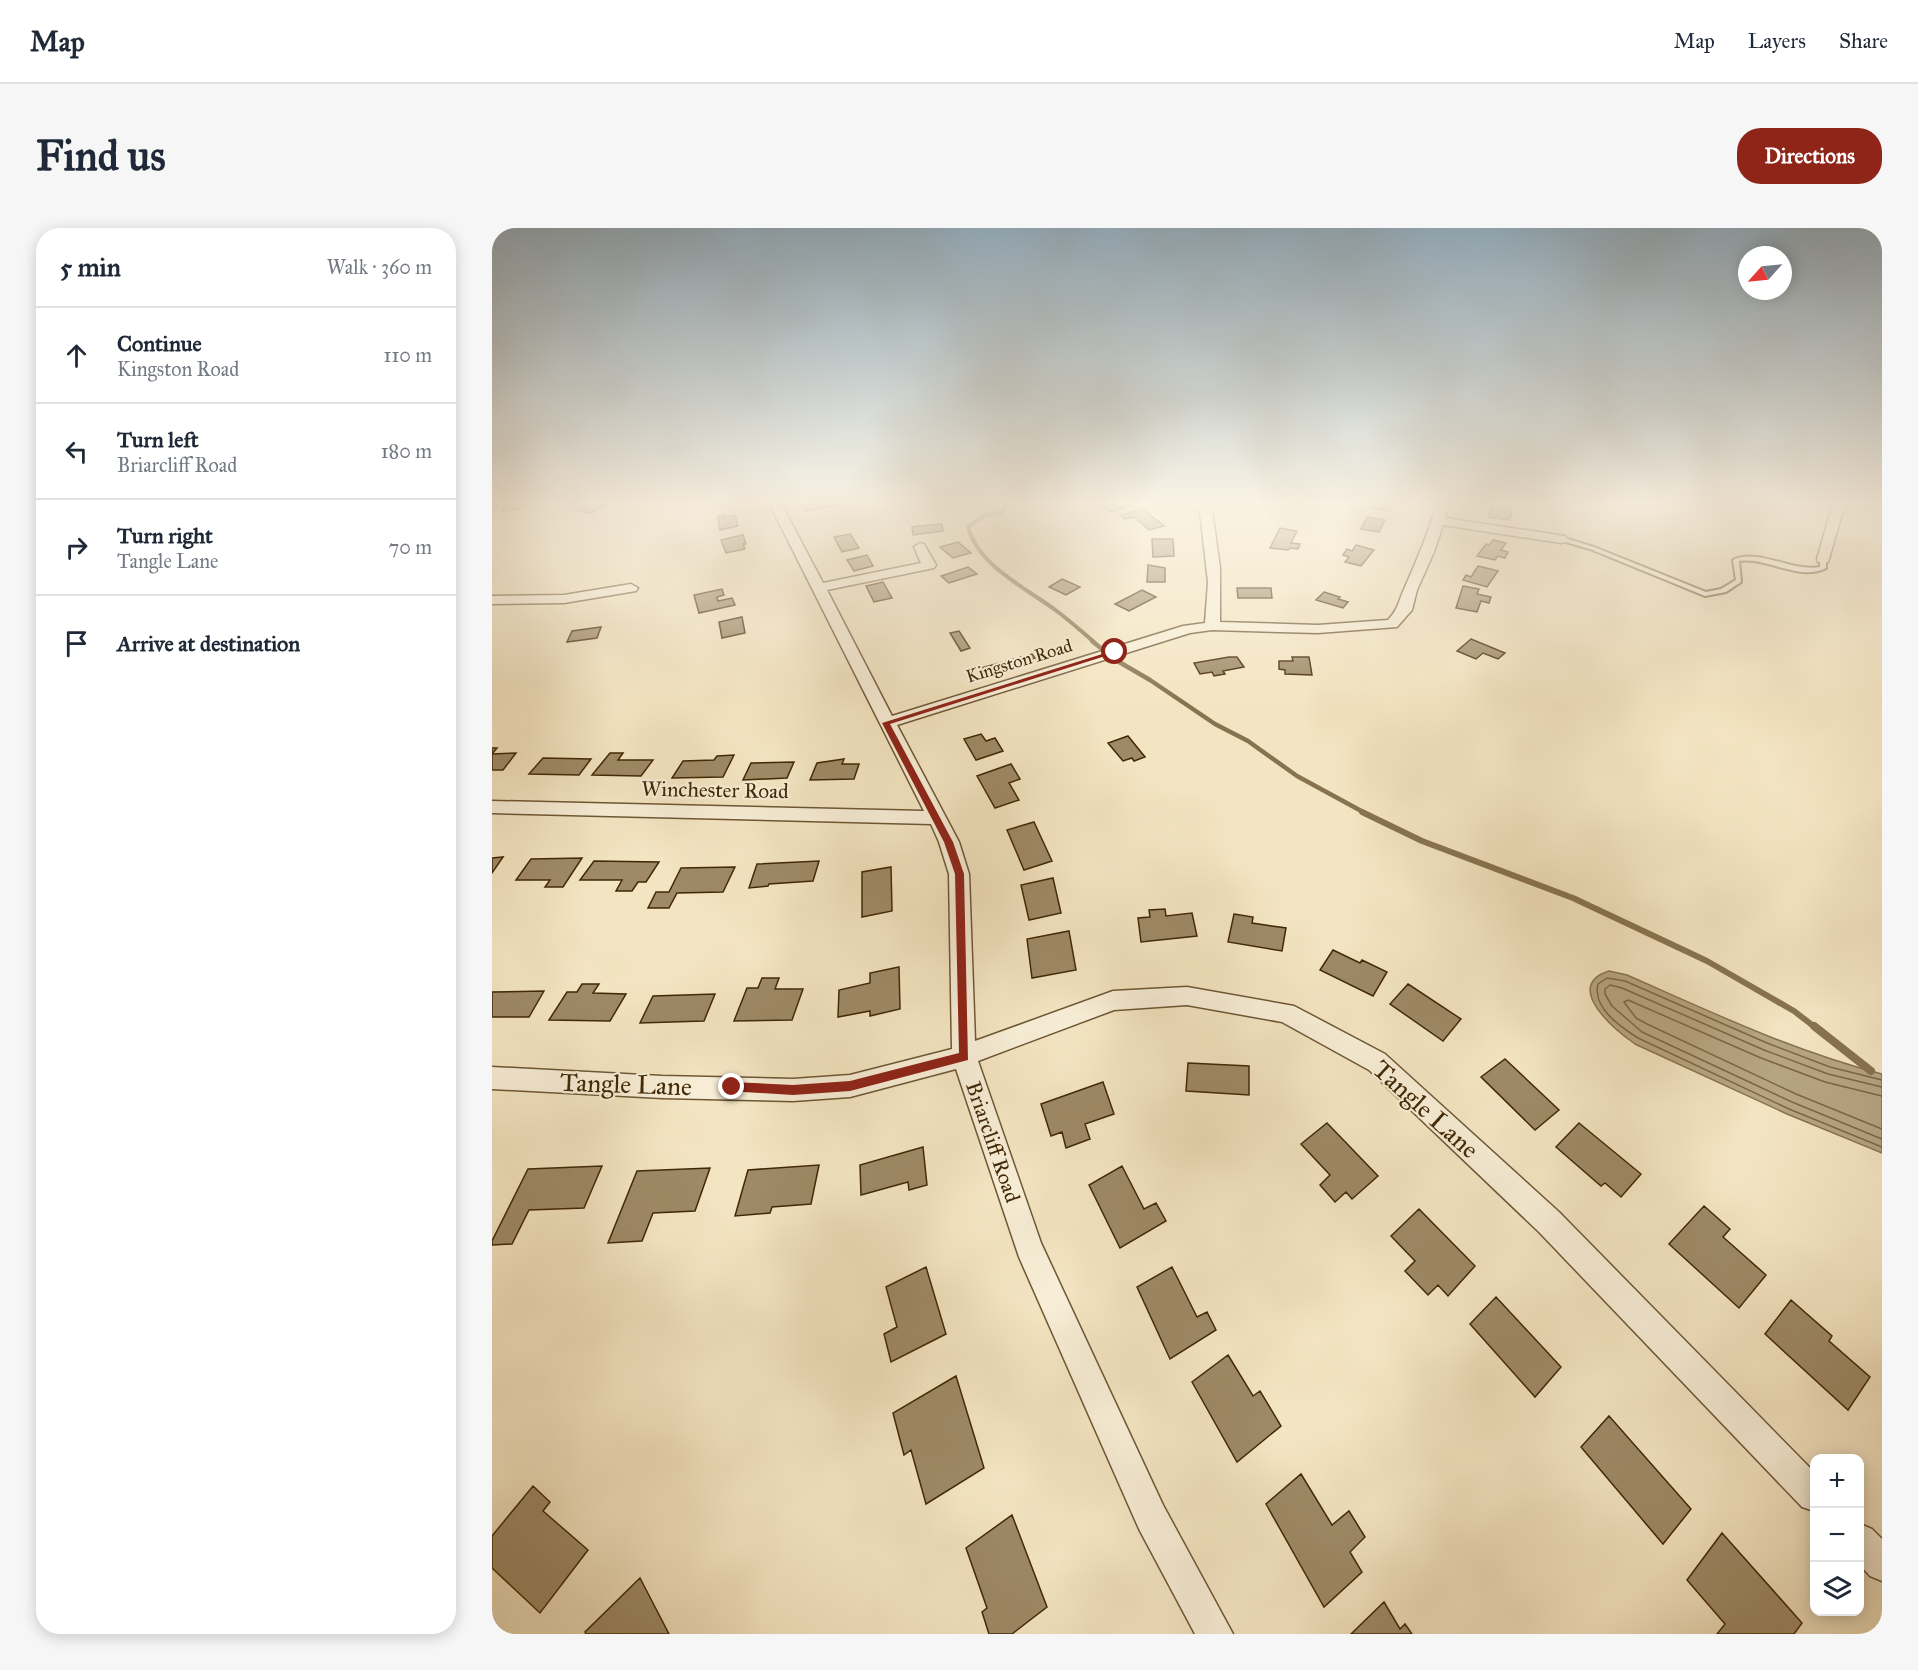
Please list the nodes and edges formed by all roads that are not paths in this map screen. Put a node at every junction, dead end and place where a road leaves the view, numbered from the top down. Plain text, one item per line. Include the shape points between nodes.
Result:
1 (810, 571) edge
2 (902, 571) edge
3 (1214, 571) edge
4 (1419, 571) edge
5 (1648, 571) edge
6 (1738, 571) edge
7 (631, 588) dead end
8 (819, 588) junction
9 (492, 600) edge
10 (1212, 626) junction
11 (886, 723) junction
12 (492, 807) edge
13 (937, 818) junction
14 (964, 1056) junction
15 (492, 1078) edge
16 (1810, 1490) edge
17 (1864, 1545) edge
18 (1882, 1564) edge
19 (1215, 1634) edge

1 - 8 street, Briarcliff Road
2 - 8 street
3 - 10 street
4 - 10 street, Kingston Road via 1405,610 1392,624 1318,629
5 - 6 lane via 1705,594 1731,588 1739,581
7 - 9 street via 564,599
8 - 11 street, Briarcliff Road
10 - 11 street, Kingston Road via 1188,629
11 - 13 street, Briarcliff Road
12 - 13 street, Winchester Road
13 - 14 street, Briarcliff Road via 959,874
14 - 15 street, Tangle Lane via 850,1086 793,1090
14 - 16 street, Tangle Lane via 1113,1001 1188,996 1286,1013 1377,1062 1549,1222
14 - 19 street, Briarcliff Road via 1029,1247 1151,1517
17 - 18 street

